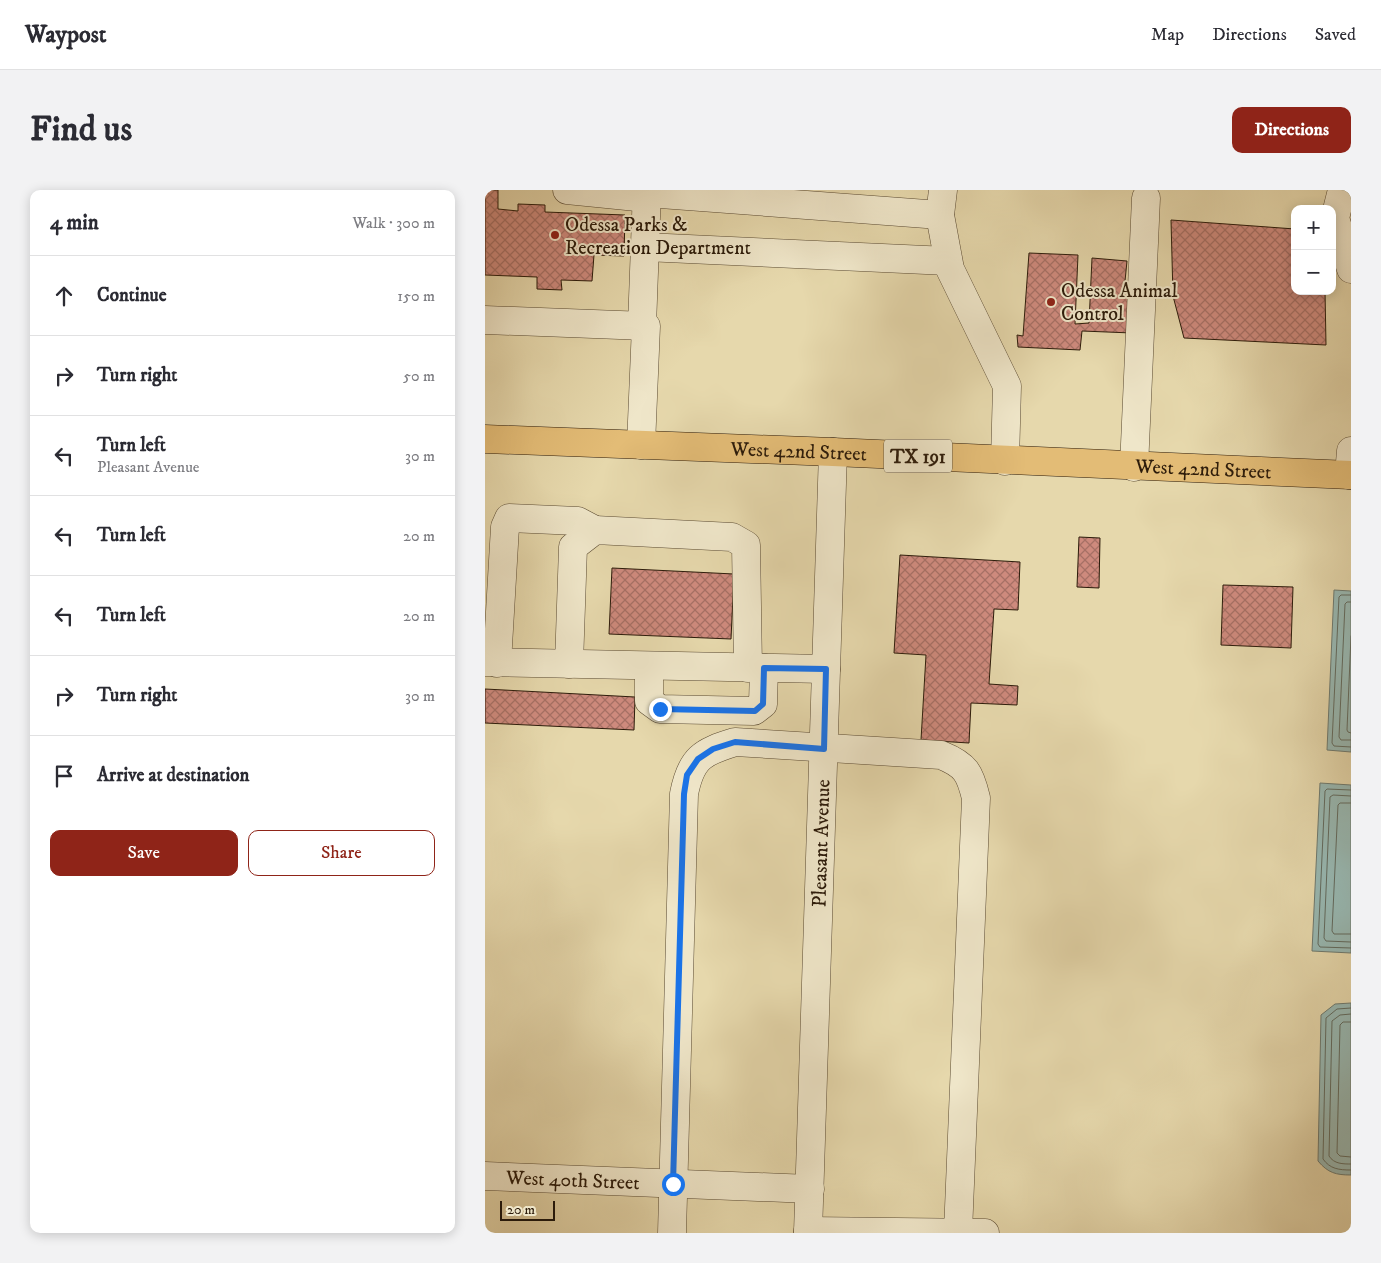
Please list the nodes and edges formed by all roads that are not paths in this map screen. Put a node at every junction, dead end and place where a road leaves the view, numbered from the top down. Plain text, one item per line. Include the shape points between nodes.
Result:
1 (567, 190) edge
2 (1341, 190) edge
3 (647, 194) edge
4 (1146, 198) dead end
5 (942, 202) edge
6 (645, 248) junction
7 (948, 261) junction
8 (1351, 269) edge
9 (485, 320) edge
10 (642, 326) junction
11 (485, 439) edge
12 (641, 445) junction
13 (833, 452) junction
14 (1005, 461) junction
15 (1134, 467) junction
16 (1350, 467) edge
17 (595, 530) junction
18 (491, 662) edge
19 (569, 664) junction
20 (649, 666) junction
21 (756, 668) junction
22 (826, 669) junction
23 (824, 749) junction
24 (485, 1176) edge
25 (673, 1184) junction
26 (810, 1189) junction
27 (808, 1232) edge
28 (958, 1232) junction
29 (672, 1233) edge
30 (985, 1233) edge

1 - 3 street
2 - 8 street via 1335,218
3 - 5 street
3 - 6 street
4 - 15 street
5 - 7 street
6 - 7 street
6 - 10 street
7 - 14 street via 949,269 1007,386
9 - 10 street
10 - 12 street via 646,326
11 - 12 highway, West 42nd Street / TX 191
12 - 13 highway, West 42nd Street / TX 191
13 - 14 highway, West 42nd Street / TX 191
13 - 22 street, Pleasant Avenue
14 - 15 highway, West 42nd Street / TX 191
15 - 16 highway, West 42nd Street / TX 191
17 - 18 street via 578,521 509,518 505,527
17 - 19 street via 573,547
17 - 21 street via 732,537 746,545
18 - 19 street
19 - 20 street
20 - 21 street
20 - 21 street via 649,701 660,709 755,711 763,704
21 - 22 street
22 - 23 street, Pleasant Avenue
23 - 25 street via 735,742 713,749 698,759 687,775 683,803
23 - 26 street, Pleasant Avenue
23 - 28 street via 941,755 956,761 971,777 976,798
24 - 25 street, West 40th Street
25 - 26 street, West 40th Street
25 - 29 street
26 - 27 street, Pleasant Avenue
27 - 28 street
28 - 30 street

